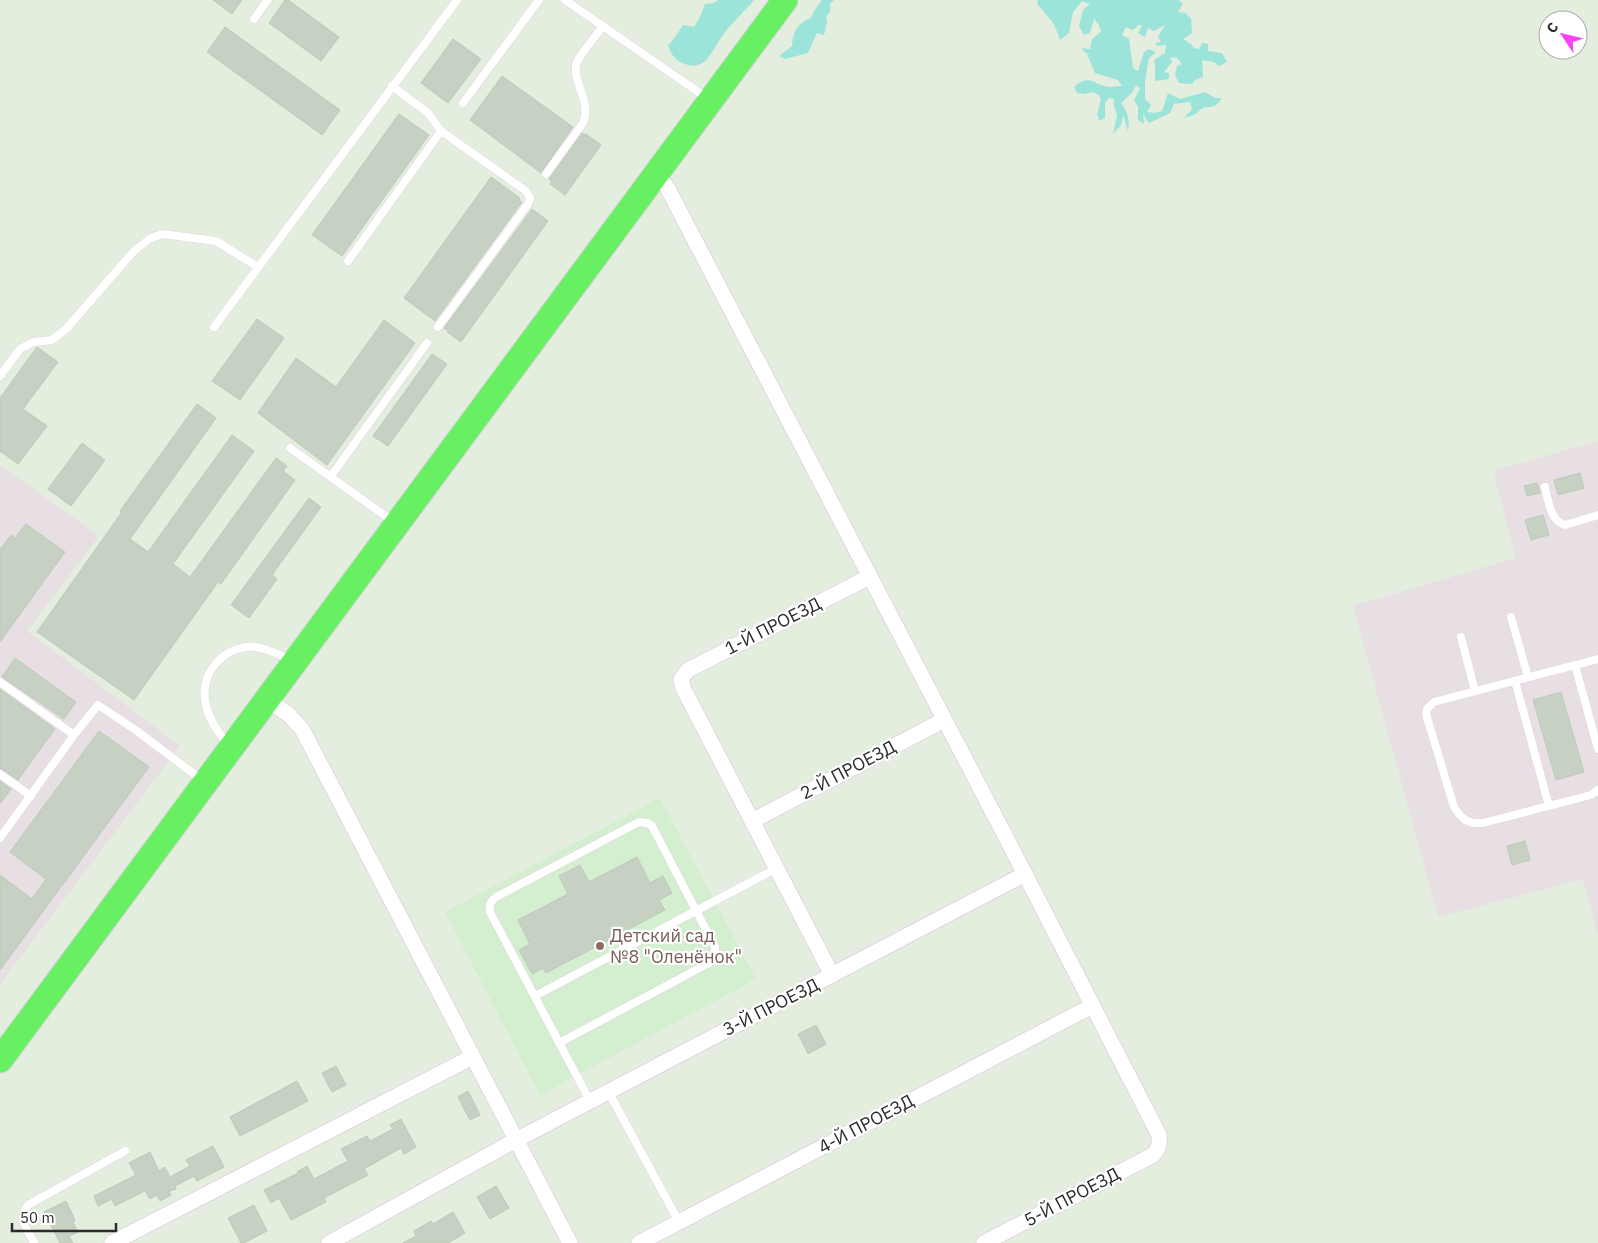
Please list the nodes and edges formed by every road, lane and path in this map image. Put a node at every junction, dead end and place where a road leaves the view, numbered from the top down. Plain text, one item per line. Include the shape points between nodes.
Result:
1 (268, 0) edge
2 (457, 0) edge
3 (539, 0) edge
4 (565, 0) edge
5 (785, 0) edge
6 (254, 20) dead end
7 (603, 26) junction
8 (392, 86) junction
9 (710, 101) junction
10 (463, 103) dead end
11 (441, 131) junction
12 (546, 174) dead end
13 (656, 174) junction
14 (348, 261) dead end
15 (258, 267) junction
16 (214, 326) dead end
17 (438, 327) dead end
18 (427, 343) dead end
19 (0, 376) edge
20 (290, 448) dead end
21 (331, 476) junction
22 (1544, 487) dead end
23 (1598, 515) edge
24 (397, 524) junction
25 (869, 578) junction
26 (1511, 617) dead end
27 (1461, 637) dead end
28 (1598, 659) edge
29 (296, 661) junction
30 (1575, 665) junction
31 (1528, 677) junction
32 (1515, 681) junction
33 (0, 682) edge
34 (1475, 691) junction
35 (267, 700) junction
36 (944, 720) junction
37 (74, 735) junction
38 (232, 748) junction
39 (1598, 749) edge
40 (0, 774) edge
41 (206, 783) junction
42 (1598, 790) edge
43 (31, 796) junction
44 (1548, 806) junction
45 (752, 821) junction
46 (0, 838) edge
47 (777, 868) junction
48 (1025, 874) junction
49 (696, 911) junction
50 (832, 975) junction
51 (535, 996) junction
52 (1092, 1006) junction
53 (559, 1043) junction
54 (472, 1057) junction
55 (0, 1060) edge
56 (608, 1091) junction
57 (590, 1101) junction
58 (516, 1140) junction
59 (125, 1151) dead end
60 (679, 1222) junction
61 (34, 1243) edge
62 (112, 1243) edge
63 (329, 1243) edge
64 (570, 1243) edge
65 (639, 1243) edge
66 (984, 1243) edge

1 - 6 lane
2 - 8 lane
3 - 10 lane
4 - 7 lane
5 - 9 main road
7 - 9 lane
7 - 12 lane via 576,65 586,116
8 - 11 lane via 428,113
8 - 15 lane
9 - 13 main road
11 - 14 lane
11 - 17 lane via 526,191 530,198
13 - 24 main road
13 - 25 street via 666,187
15 - 16 lane
15 - 19 lane via 216,241 162,234 149,239 133,252 66,329 52,340 33,342 20,349
18 - 21 lane
20 - 21 lane
21 - 24 lane
22 - 23 lane via 1560,524
24 - 29 main road
25 - 36 street
25 - 45 street, 1-Й ПРОЕЗД via 688,670 681,680
26 - 31 lane
27 - 34 lane
28 - 30 lane
29 - 35 main road
29 - 38 lane via 257,647 246,647 224,655 210,672 205,683 206,709 219,735
30 - 31 lane
30 - 39 lane
31 - 32 lane
32 - 34 lane
32 - 44 lane
33 - 37 lane
34 - 44 lane via 1434,702 1426,714 1458,814 1473,823 1482,823
35 - 38 main road
35 - 54 street via 288,714 302,729
36 - 45 street, 2-Й ПРОЕЗД
36 - 48 street
37 - 41 lane via 98,705
37 - 43 lane
38 - 41 main road
40 - 43 lane
41 - 55 main road
42 - 44 lane via 1591,795
43 - 46 lane
45 - 47 street
47 - 49 lane
47 - 50 street
48 - 50 street, 3-Й ПРОЕЗД
48 - 52 street
49 - 51 lane
49 - 51 lane via 652,826 643,822 504,893 492,900 490,912
49 - 53 lane via 715,947 716,957 711,962
50 - 56 street, 3-Й ПРОЕЗД
51 - 53 lane
52 - 60 street, 4-Й ПРОЕЗД
52 - 66 street, 5-Й ПРОЕЗД via 1159,1135 1158,1149
53 - 57 lane
54 - 58 street
54 - 62 street
56 - 57 street, 3-Й ПРОЕЗД
56 - 60 lane
57 - 58 street, 3-Й ПРОЕЗД
58 - 63 street, 3-Й ПРОЕЗД
58 - 64 street
59 - 61 lane via 28,1205 22,1219
60 - 65 street, 4-Й ПРОЕЗД

